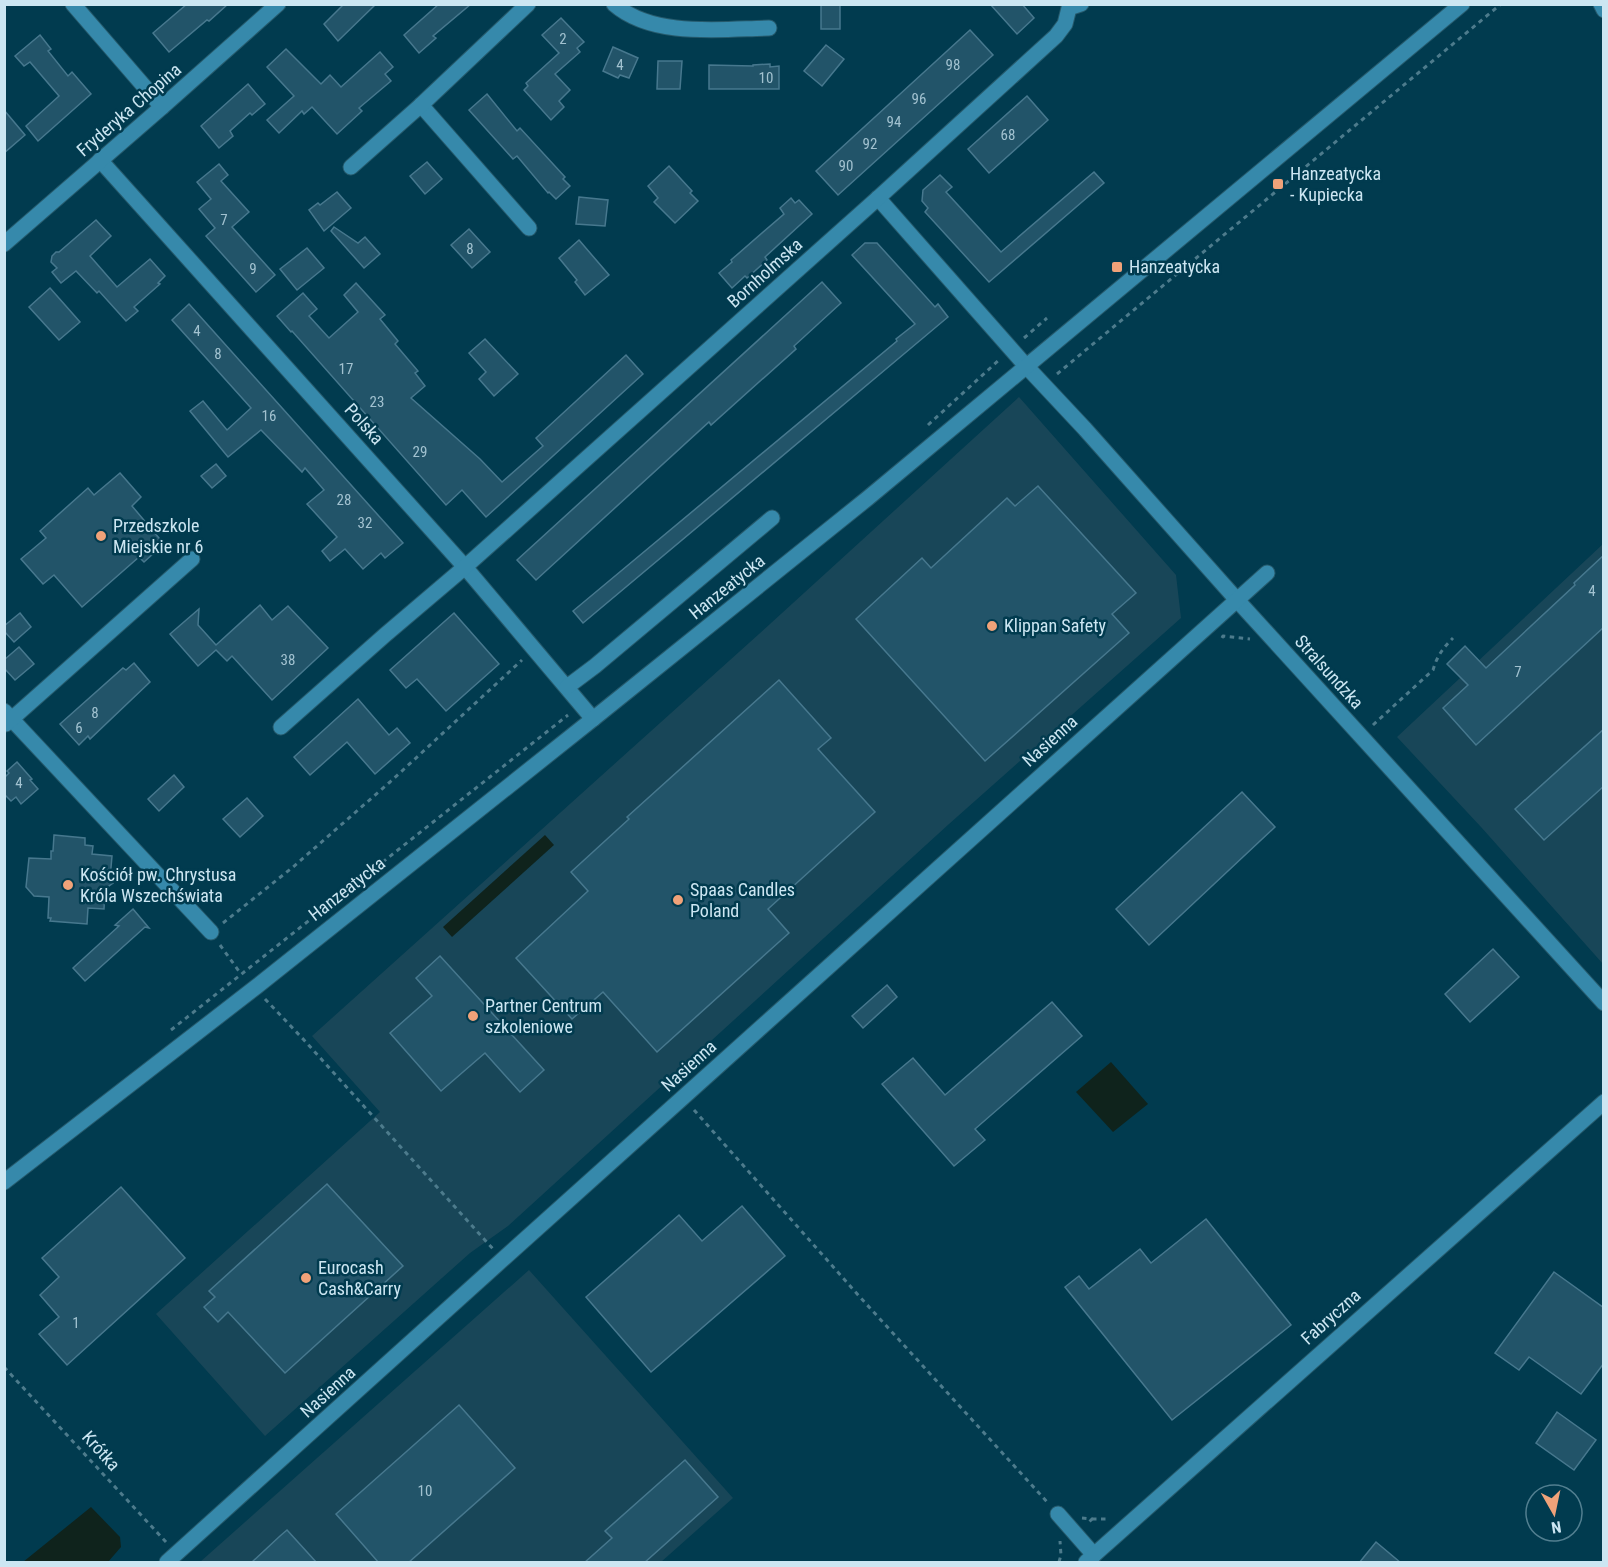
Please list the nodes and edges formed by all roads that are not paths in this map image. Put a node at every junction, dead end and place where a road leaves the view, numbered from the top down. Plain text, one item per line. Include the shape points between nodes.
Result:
1 (73, 4) edge
2 (278, 4) edge
3 (528, 4) edge
4 (614, 4) edge
5 (1462, 4) edge
6 (1601, 4) edge
7 (1073, 6) edge
8 (1604, 10) edge
9 (769, 28) dead end
10 (421, 105) junction
11 (162, 107) junction
12 (100, 160) junction
13 (351, 167) dead end
14 (878, 198) junction
15 (529, 228) dead end
16 (4, 244) edge
17 (1026, 366) junction
18 (772, 518) dead end
19 (192, 559) dead end
20 (465, 567) junction
21 (1267, 573) dead end
22 (1237, 600) junction
23 (567, 687) junction
24 (7, 718) edge
25 (593, 719) junction
26 (281, 727) dead end
27 (211, 932) road end
28 (1604, 1003) edge
29 (1604, 1102) edge
30 (4, 1182) edge
31 (1058, 1514) road end
32 (172, 1558) edge
33 (1090, 1559) edge

1 - 11 street
2 - 11 street, Fryderyka Chopina
3 - 10 street
4 - 9 street via 641,20 662,26
5 - 17 street, Hanzeatycka
6 - 8 street
7 - 14 street, Bornholmska via 1056,36
10 - 13 street
10 - 15 street
11 - 12 street, Fryderyka Chopina
12 - 16 street, Fryderyka Chopina
12 - 20 street, Polska
14 - 17 street, Stralsundzka
14 - 20 street, Bornholmska
17 - 22 street, Stralsundzka
17 - 25 street, Hanzeatycka
18 - 23 street
19 - 24 street
20 - 23 street, Polska
20 - 26 street, Bornholmska
21 - 22 street, Nasienna
22 - 28 street, Stralsundzka
22 - 32 street, Nasienna
23 - 25 street, Polska
24 - 27 street
25 - 30 street, Hanzeatycka
29 - 33 street, Fabryczna
31 - 33 street

